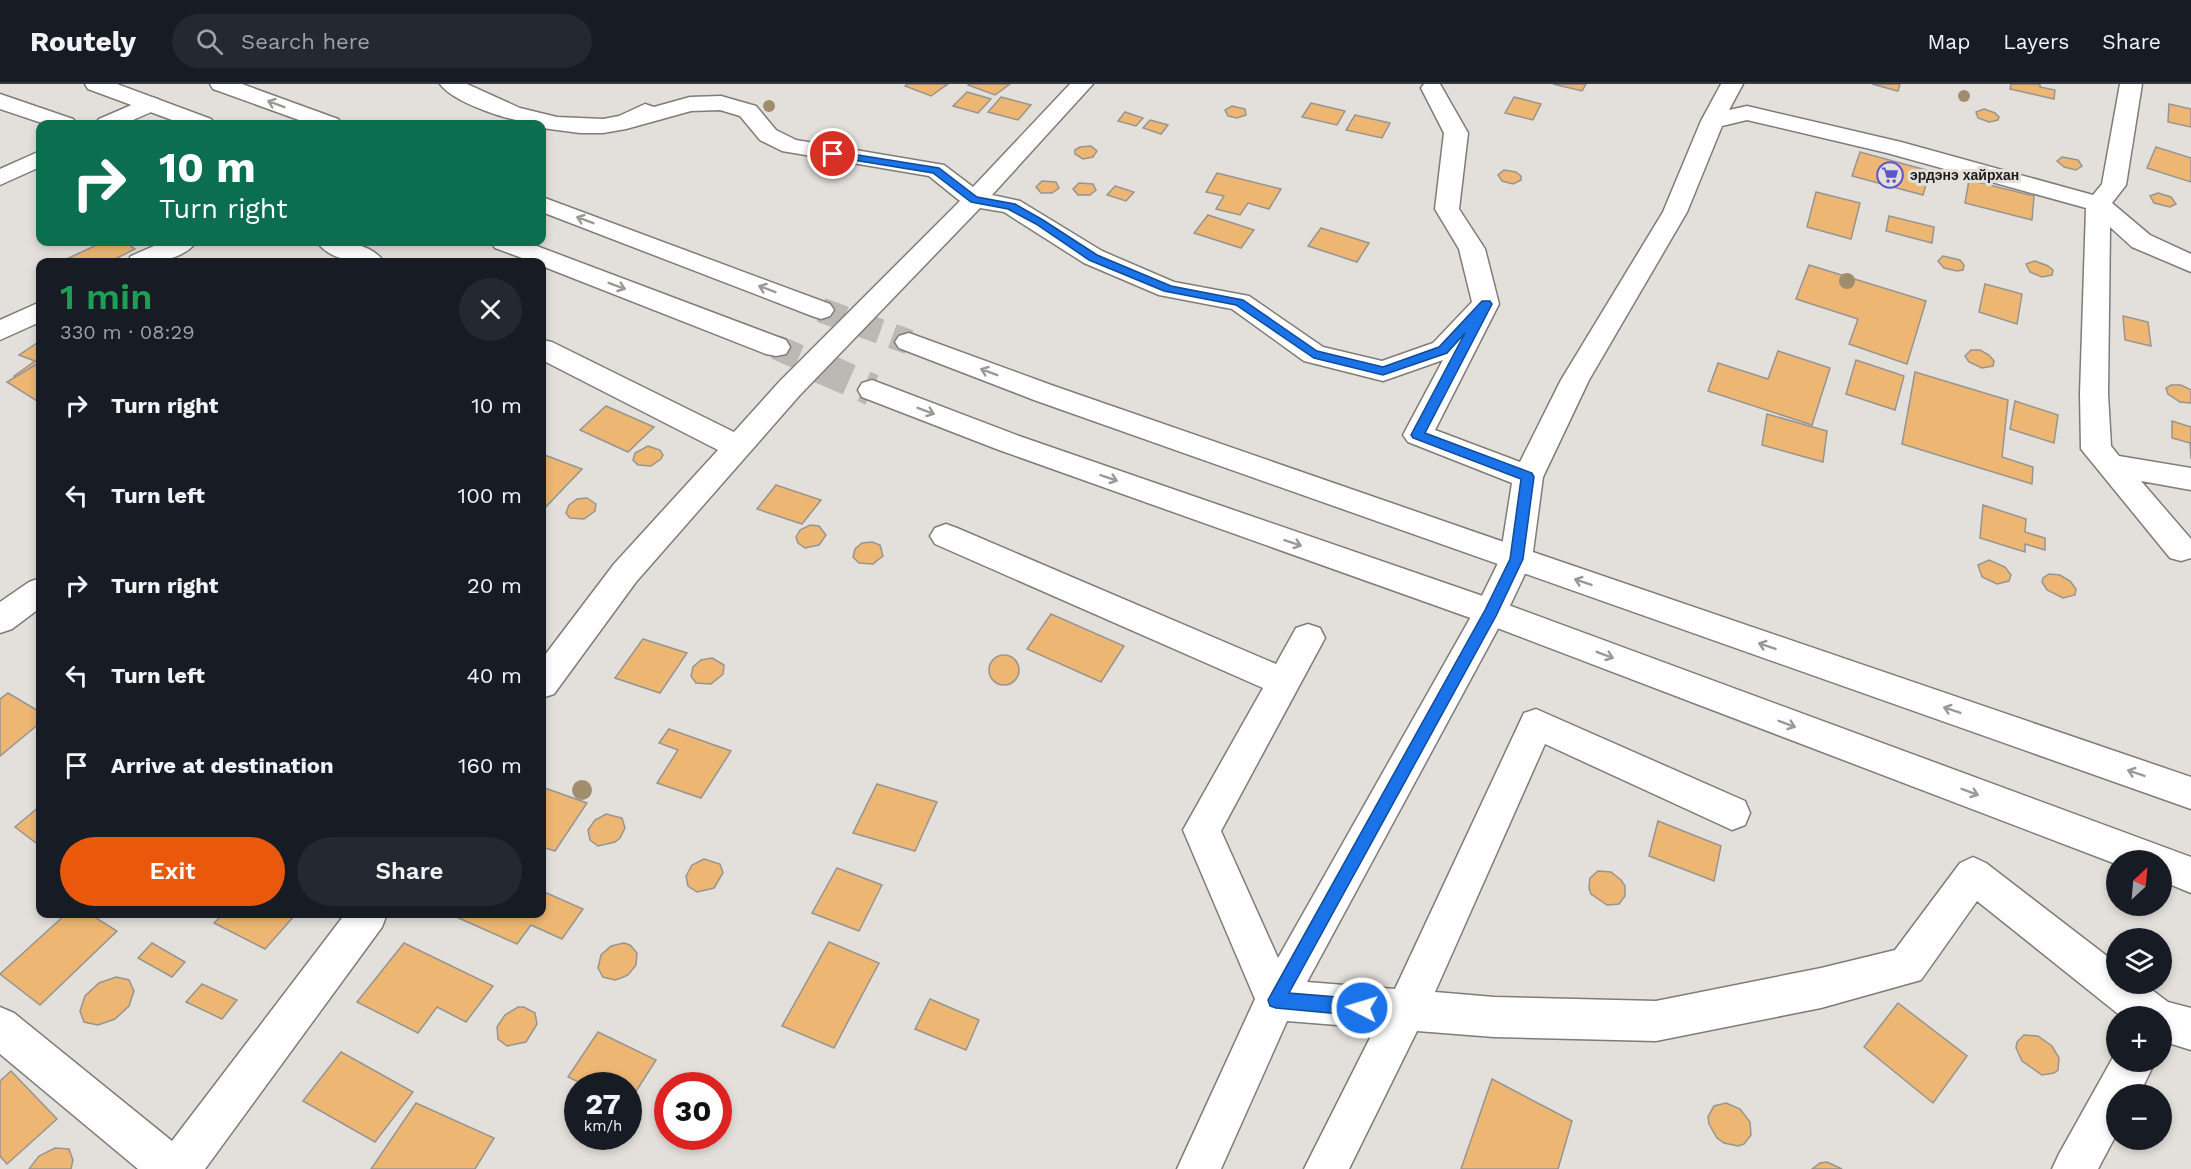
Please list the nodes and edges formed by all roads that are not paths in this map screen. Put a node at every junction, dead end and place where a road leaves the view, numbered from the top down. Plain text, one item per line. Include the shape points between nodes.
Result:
1 (96, 84) edge
2 (222, 84) edge
3 (452, 84) edge
4 (690, 84) edge
5 (1082, 84) edge
6 (1732, 84) edge
7 (2131, 84) edge
8 (1432, 88) dead end
9 (0, 101) edge
10 (150, 104) junction
11 (54, 120) edge
12 (116, 120) edge
13 (192, 120) edge
14 (319, 120) edge
15 (537, 120) edge
16 (1712, 121) junction
17 (546, 122) edge
18 (626, 122) junction
19 (36, 160) edge
20 (0, 178) edge
21 (974, 200) junction
22 (2098, 204) junction
23 (546, 206) edge
24 (174, 246) edge
25 (338, 246) edge
26 (514, 246) edge
27 (149, 258) edge
28 (363, 258) edge
29 (545, 258) edge
30 (546, 258) edge
31 (2191, 264) edge
32 (1486, 304) junction
33 (821, 310) tunnel mouth
34 (36, 313) edge
35 (0, 331) edge
36 (909, 342) tunnel mouth
37 (776, 347) tunnel mouth
38 (546, 352) edge
39 (872, 390) tunnel mouth
40 (738, 447) junction
41 (2109, 465) junction
42 (1528, 477) junction
43 (2191, 479) edge
44 (946, 536) dead end
45 (2181, 549) dead end
46 (1516, 559) junction
47 (36, 594) edge
48 (1491, 612) junction
49 (0, 620) edge
50 (1308, 638) dead end
51 (546, 679) edge
52 (1284, 682) junction
53 (2191, 793) edge
54 (1732, 813) dead end
55 (2124, 850) edge
56 (2172, 868) edge
57 (2191, 875) edge
58 (365, 918) edge
59 (1276, 1000) junction
60 (2140, 1006) edge
61 (1405, 1012) junction
62 (2172, 1024) edge
63 (0, 1027) edge
64 (2191, 1029) edge
65 (2128, 1072) edge
66 (172, 1169) edge
67 (178, 1169) edge
68 (1198, 1169) edge
69 (1326, 1169) edge
70 (2074, 1169) edge

1 - 10 street
14 -> 2 street
3 - 15 street via 475,100
4 - 18 street
5 - 21 street
6 - 16 street
7 - 22 street via 2114,185
8 - 32 street via 1456,133 1447,209 1472,249
9 - 11 street
10 - 12 street
10 - 13 street
16 - 22 street via 1747,113 1893,147
16 - 42 street via 1675,212 1575,380
17 - 18 street via 574,127
18 - 21 street via 690,104 721,103 748,111 768,135 790,146 936,170
19 - 20 street
21 - 32 street via 1011,206 1093,257 1168,289 1240,302 1314,354 1383,371 1443,350
21 - 40 street via 789,388
22 - 31 street via 2141,241
22 - 41 street via 2094,394 2097,449
33 -> 23 street
24 - 27 street
25 - 28 street
26 -> 29 street
30 -> 37 street
32 - 42 street via 1418,435
34 - 35 street
46 -> 36 street
38 - 40 street
39 -> 48 street via 1009,443
40 - 51 street via 626,573
41 - 43 street
41 - 45 street
42 - 46 street
44 - 52 street
46 - 48 street
53 -> 46 street
47 - 49 street
48 -> 55 street
48 - 59 street
50 - 52 street
52 - 59 street via 1202,830
54 - 61 street via 1536,724
56 - 57 street
58 - 67 street
59 - 61 street
59 - 68 street
60 - 61 street via 1973,875 1907,966 1832,985 1656,1021
61 - 69 street
62 - 64 street
63 - 66 street
65 - 70 street

